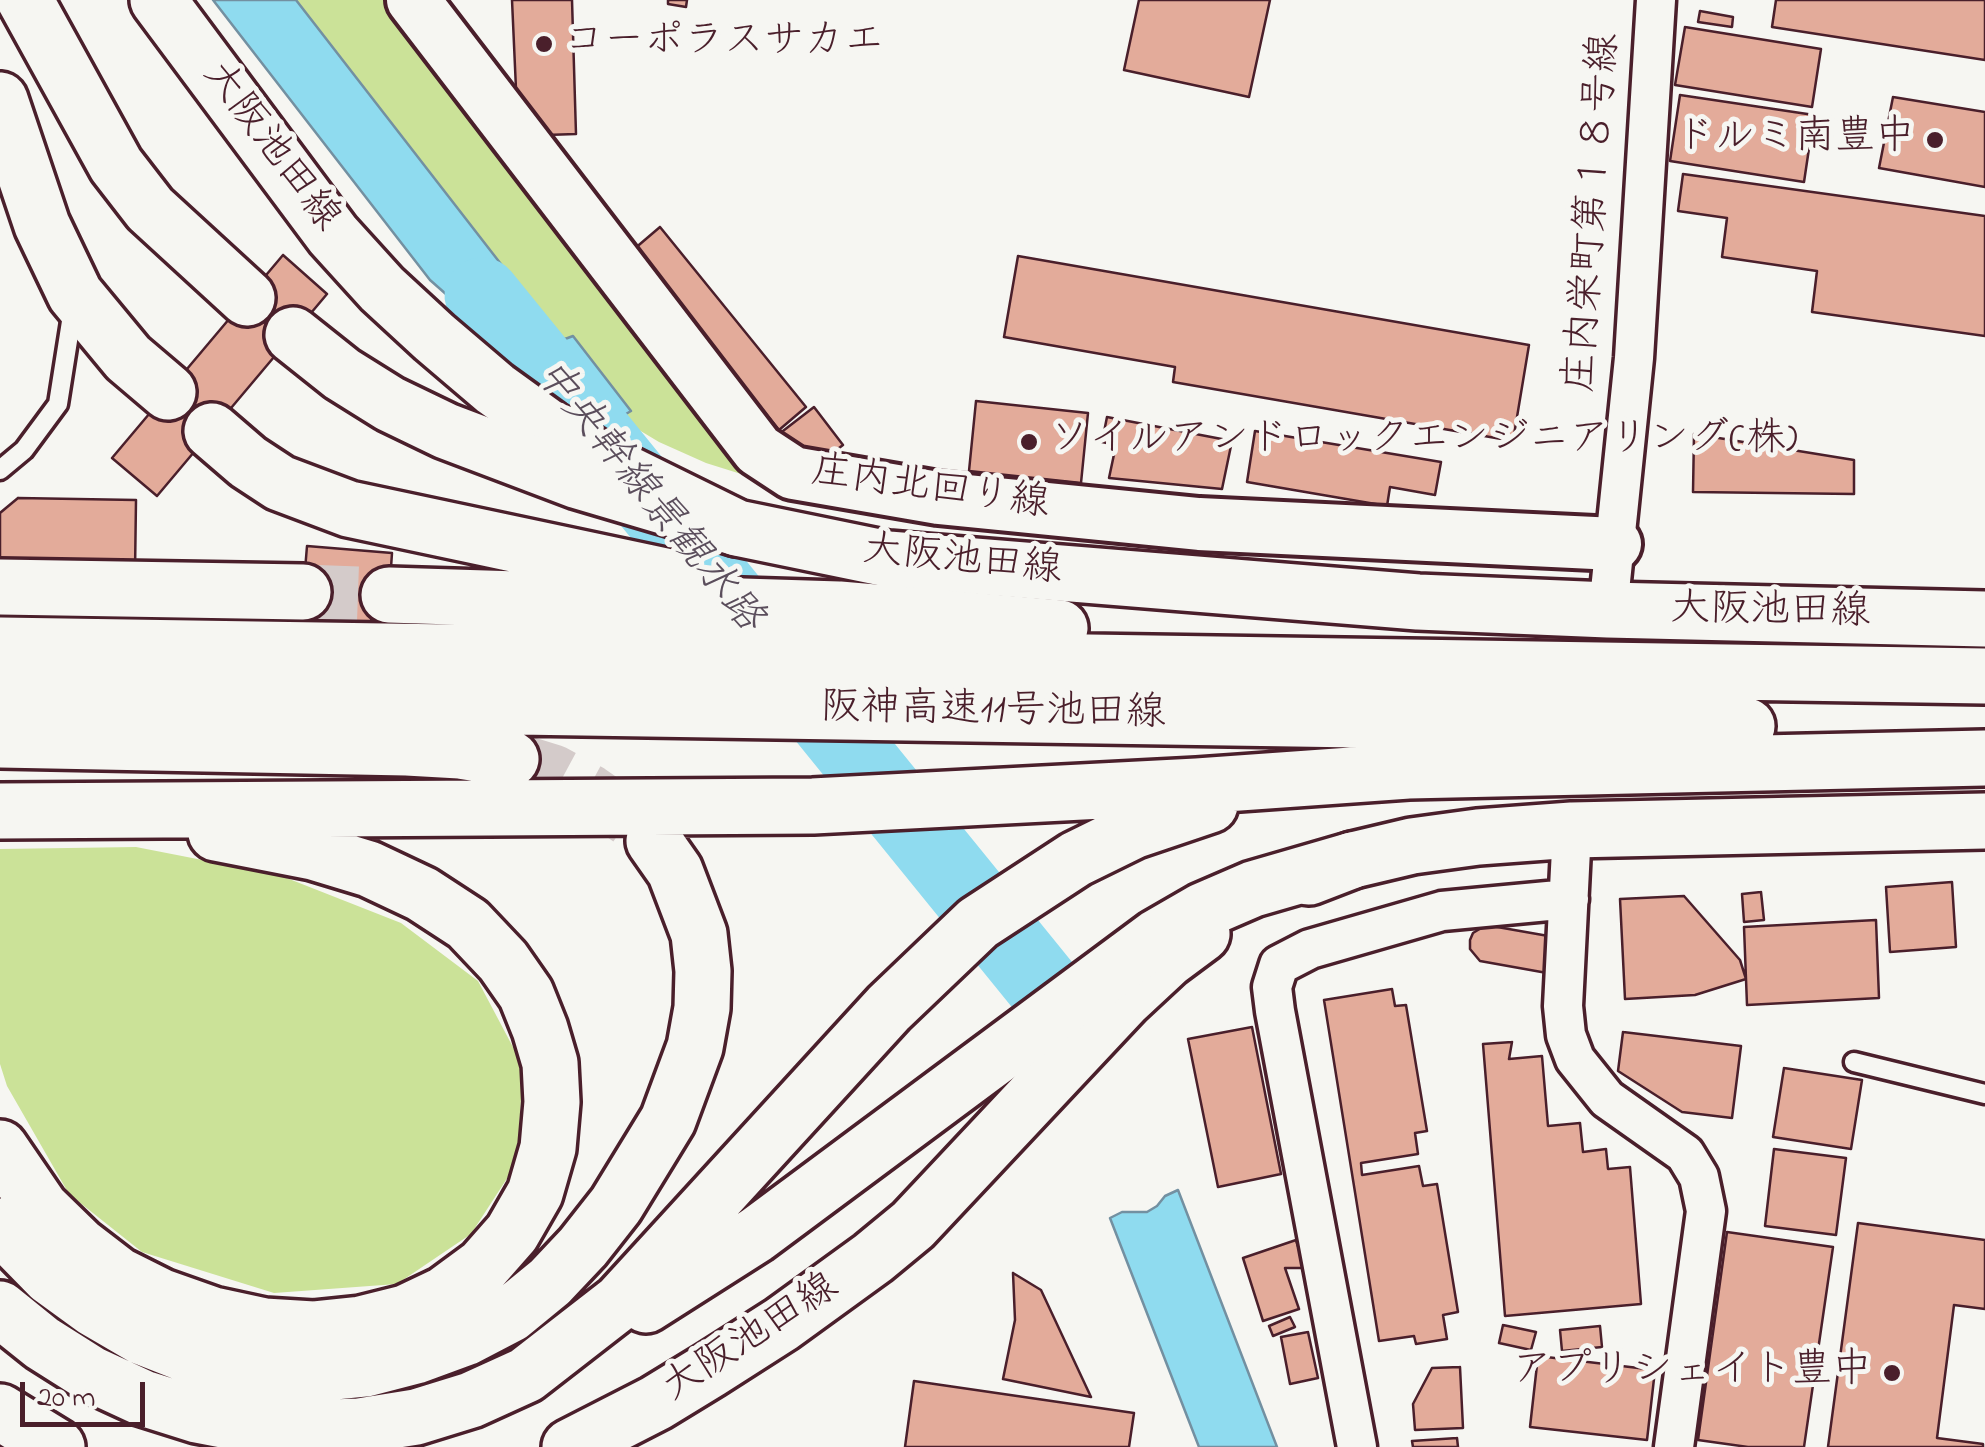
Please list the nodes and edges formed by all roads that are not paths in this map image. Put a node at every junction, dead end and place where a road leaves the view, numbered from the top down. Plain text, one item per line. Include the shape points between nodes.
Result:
1 (25, 0) edge
2 (158, 0) edge
3 (413, 0) edge
4 (1656, 0) edge
5 (0, 100) edge
6 (75, 294) junction
7 (247, 298) dead end
8 (293, 334) dead end
9 (168, 392) dead end
10 (212, 431) dead end
11 (0, 470) edge
12 (738, 528) junction
13 (1614, 544) junction
14 (632, 584) junction
15 (0, 588) edge
16 (303, 592) tunnel mouth
17 (389, 594) tunnel mouth
18 (1608, 610) junction
19 (1985, 619) edge
20 (0, 644) edge
21 (1386, 665) junction
22 (1985, 676) edge
23 (0, 699) edge
24 (1985, 732) edge
25 (0, 740) edge
26 (1985, 758) edge
27 (511, 759) tunnel mouth
28 (1330, 778) junction
29 (0, 813) edge
30 (1985, 820) edge
31 (1572, 830) junction
32 (654, 841) tunnel mouth
33 (1569, 900) junction
34 (1114, 986) junction
35 (1854, 1062) dead end
36 (1985, 1094) edge
37 (0, 1148) edge
38 (0, 1226) edge
39 (0, 1309) edge
40 (526, 1375) junction
41 (0, 1412) edge
42 (57, 1447) edge
43 (570, 1447) edge
44 (1357, 1447) edge
45 (1674, 1447) edge

1 - 7 main road via 116,165 150,209
2 - 12 main road, 大阪池田線 via 333,235 382,288 495,389 608,464
3 - 13 street, 庄内北回り線 via 758,450 793,473 938,498 1200,524
4 - 13 street, 庄内栄町第１８号線 via 1634,358
5 - 6 main road via 42,225
6 - 9 main road via 128,358
6 - 11 lane via 58,404
8 - 12 main road via 342,374 446,431 578,481
10 - 14 main road via 280,483 314,497
12 - 18 main road, 大阪池田線 via 888,559 1418,602
13 - 18 street, 庄内栄町第１８号線
14 - 17 main road
14 - 21 main road via 704,585 840,609
15 - 16 main road
18 - 19 main road, 大阪池田線
20 - 21 main road, 阪神高速11号池田線
21 - 22 main road, 阪神高速11号池田線
23 - 24 main road, 阪神高速11号池田線
25 - 27 main road via 407,748
26 - 28 main road via 1459,768
28 - 29 main road via 813,806
28 - 40 main road via 1132,831 978,923 938,958 620,1302
29 - 37 main road via 242,836 369,869 422,894 468,924 526,994 550,1063 552,1102 548,1148 534,1193 512,1233 482,1266 445,1294 404,1312 314,1329 213,1315 118,1275 41,1208
30 - 31 main road
31 - 33 street
31 - 34 main road via 1412,846 1253,889 1157,937
32 - 38 main road via 676,871 698,934 704,972 695,1047 668,1120 616,1205 550,1282 510,1314 465,1338 366,1369 257,1372 142,1337 94,1310
33 - 44 street via 1442,912 1279,964 1274,1011
33 - 45 street via 1563,1006 1575,1059 1606,1099 1685,1154 1699,1177 1706,1211
34 - 40 main road via 971,1078 756,1235
34 - 43 main road, 大阪池田線 via 997,1135 913,1225 782,1324 656,1403
35 - 36 lane
39 - 40 main road via 91,1374 143,1398 250,1425 360,1426 416,1416
41 - 42 main road

